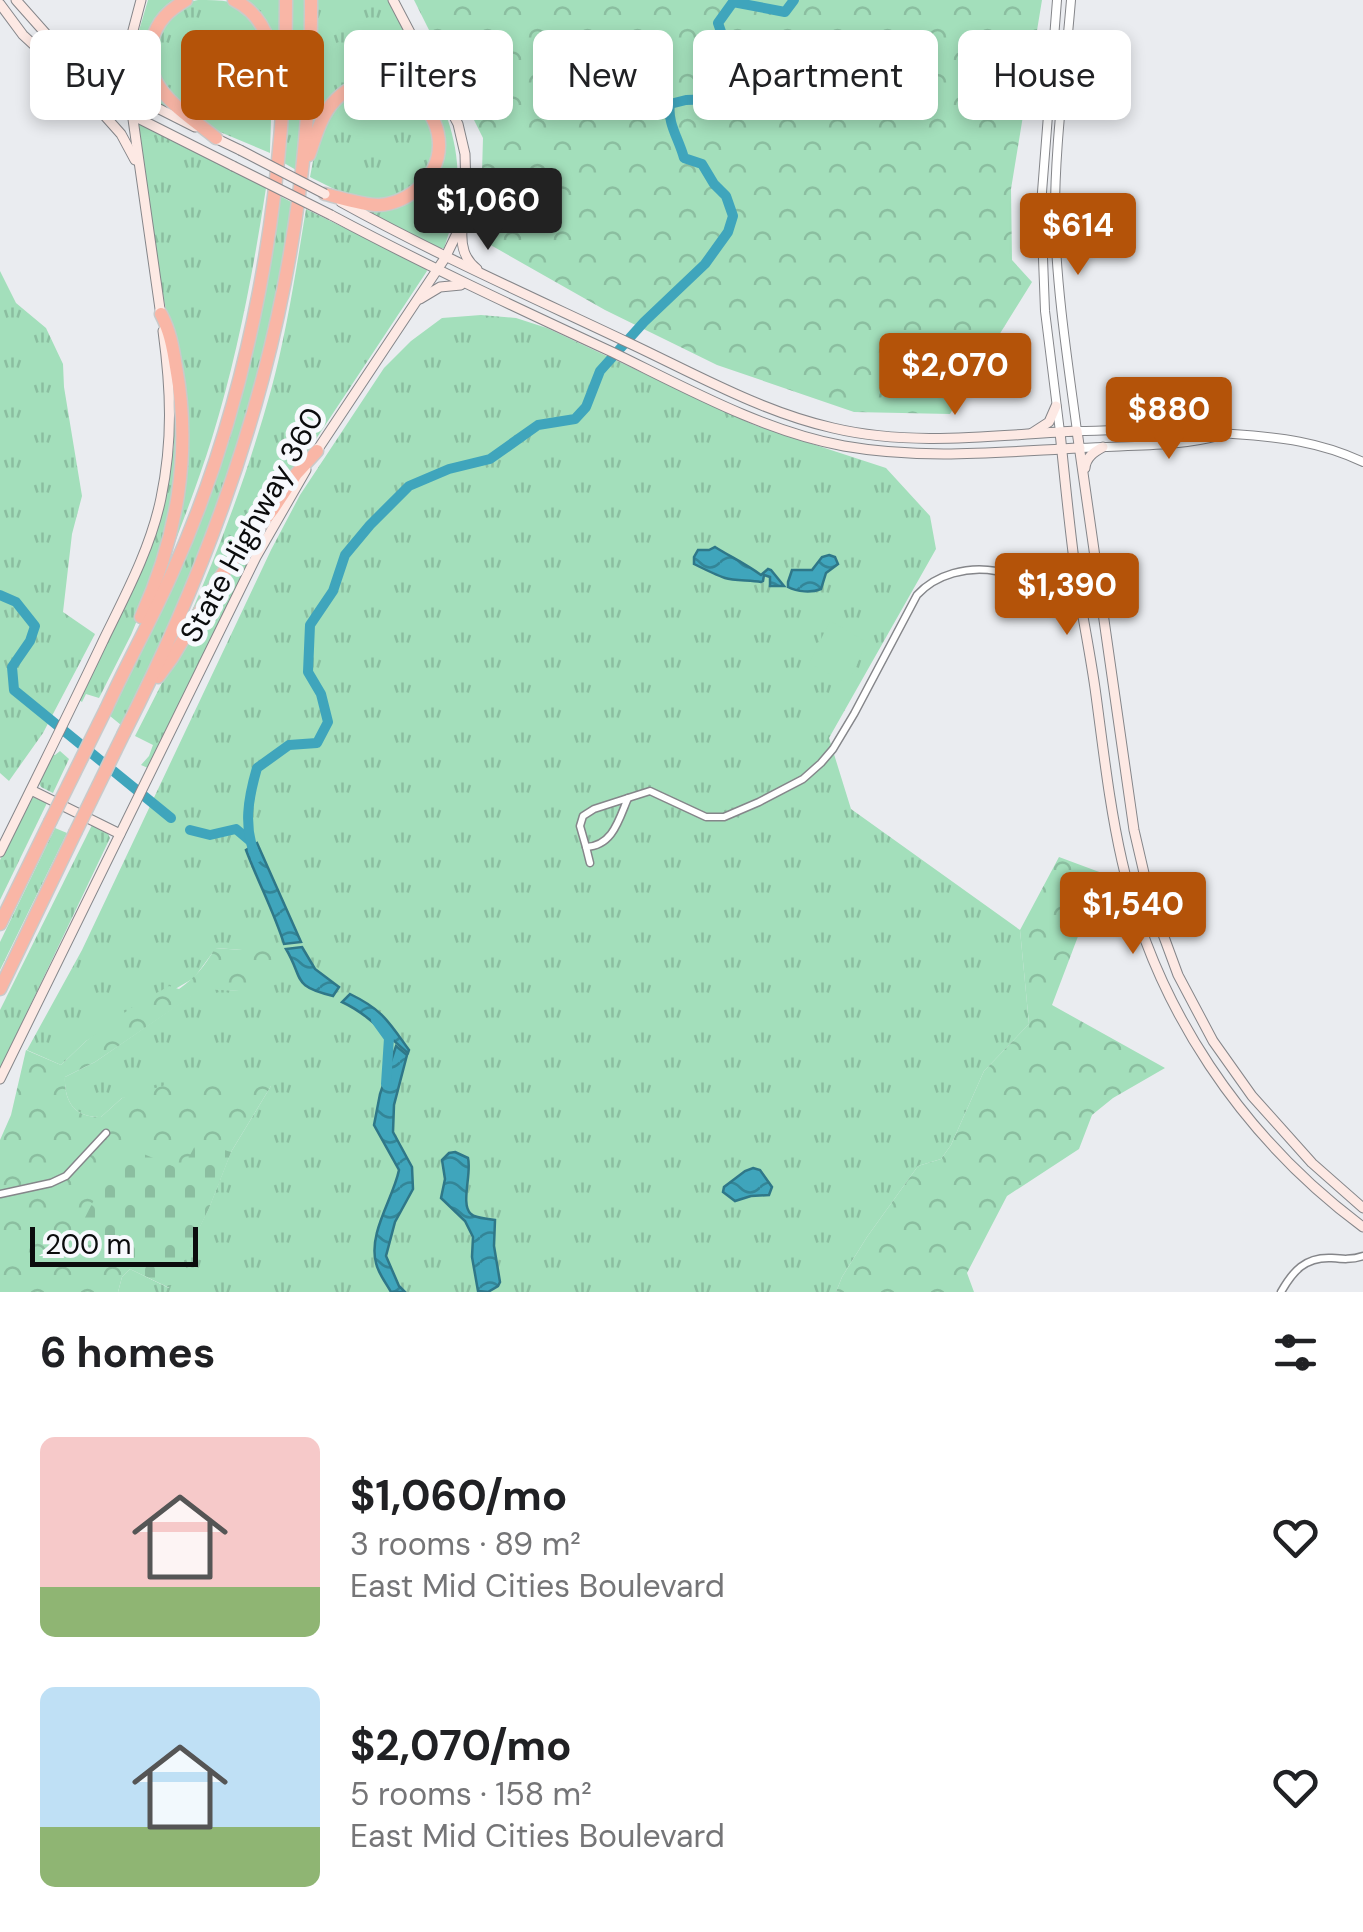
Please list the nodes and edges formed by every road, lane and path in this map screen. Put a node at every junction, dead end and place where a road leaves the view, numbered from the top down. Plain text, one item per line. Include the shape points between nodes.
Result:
1 (140, 0) edge
2 (186, 0) edge
3 (234, 0) edge
4 (286, 0) edge
5 (311, 0) edge
6 (393, 0) edge
7 (1057, 0) edge
8 (1071, 0) edge
9 (18, 3) edge
10 (0, 4) edge
11 (42, 30) edge
12 (133, 30) edge
13 (30, 41) edge
14 (161, 110) edge
15 (108, 120) edge
16 (133, 120) edge
17 (140, 120) edge
18 (216, 138) junction
19 (279, 156) junction
20 (139, 168) junction
21 (302, 176) junction
22 (326, 194) junction
23 (462, 223) junction
24 (445, 258) junction
25 (437, 270) junction
26 (505, 286) junction
27 (477, 289) junction
28 (418, 300) junction
29 (161, 314) junction
30 (1056, 406) junction
31 (1074, 406) junction
32 (1077, 431) junction
33 (1106, 431) junction
34 (1060, 432) junction
35 (1227, 434) junction
36 (1026, 436) junction
37 (1103, 446) junction
38 (1080, 448) junction
39 (1062, 449) junction
40 (317, 451) junction
41 (1023, 452) junction
42 (1363, 462) edge
43 (1065, 472) junction
44 (1084, 476) junction
45 (1097, 578) junction
46 (1077, 580) junction
47 (117, 685) junction
48 (144, 694) junction
49 (31, 790) junction
50 (628, 798) junction
51 (120, 834) junction
52 (1136, 838) junction
53 (1118, 842) junction
54 (586, 847) junction
55 (36, 849) junction
56 (0, 852) edge
57 (590, 863) dead end
58 (0, 908) edge
59 (0, 924) edge
60 (0, 989) edge
61 (0, 1079) edge
62 (106, 1133) dead end
63 (0, 1194) edge
64 (1363, 1208) edge
65 (1363, 1227) edge
66 (1363, 1256) edge
67 (1281, 1292) edge

1 - 12 main road
2 - 18 highway via 155,31 151,72 164,95
3 - 19 highway via 257,16 269,40
4 - 19 highway
5 - 21 highway
6 - 23 main road, State Highway 360 via 458,124 465,154
7 - 30 street via 1042,176 1042,263
8 - 31 street via 1056,224
9 - 11 main road
10 - 13 main road
14 - 18 main road
15 - 20 main road
16 - 20 main road
17 - 25 main road, bridge
18 - 22 main road, bridge
19 - 47 highway via 256,303 222,435 174,570
20 - 29 main road
21 - 22 highway via 321,120 350,89 394,85 420,100 438,137 434,165 420,187 379,204
21 - 48 highway via 255,412 201,568
22 - 24 main road
23 - 24 main road, State Highway 360
23 - 26 main road via 468,262
24 - 25 main road, State Highway 360
24 - 26 main road
25 - 27 main road
25 - 28 main road, State Highway 360
26 - 36 main road via 773,409 833,428 922,439
27 - 28 main road via 450,285
27 - 41 main road via 788,432 924,454
28 - 40 main road, State Highway 360
29 - 47 highway via 179,382 182,470 162,562
29 - 49 main road via 171,400 161,502 129,586
30 - 34 street
30 - 36 main road via 1048,422
31 - 32 street
31 - 33 street via 1087,424
32 - 33 street
32 - 34 main road
32 - 38 main road
33 - 35 street
34 - 36 main road
34 - 39 main road
35 - 37 street
35 - 42 street via 1291,438
37 - 38 street
37 - 44 main road via 1086,462
38 - 39 main road
38 - 44 main road
39 - 41 main road
39 - 43 main road
40 - 48 highway via 223,573
40 - 51 main road, State Highway 360 via 256,557
41 - 43 main road via 1048,455
43 - 46 main road
44 - 45 main road
45 - 46 street
45 - 52 main road
46 - 50 street via 1035,582 986,570 930,583 841,736 802,779 724,817 706,817 650,791
46 - 53 main road
47 - 55 highway, bridge
48 - 60 highway, bridge
49 - 51 main road
49 - 56 main road
50 - 54 street via 609,838
50 - 54 street via 583,816
51 - 61 main road, State Highway 360
52 - 53 main road
52 - 64 main road via 1178,975 1213,1041 1269,1117
53 - 65 main road via 1140,924 1198,1049 1271,1146
54 - 57 street
55 - 58 highway
55 - 59 highway
62 - 63 street via 66,1176
66 - 67 street via 1304,1264

